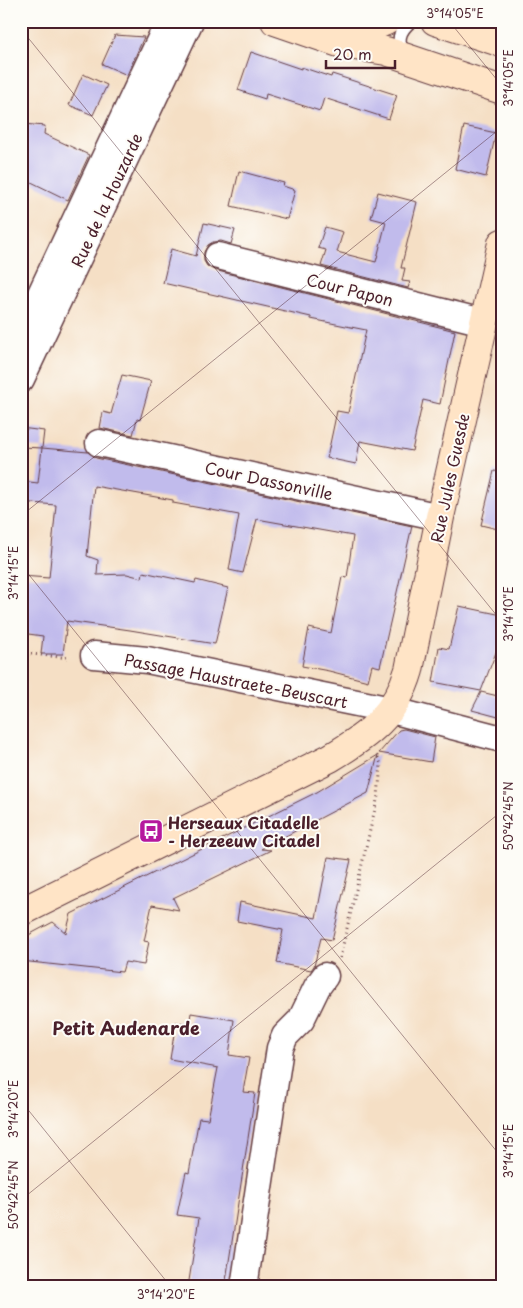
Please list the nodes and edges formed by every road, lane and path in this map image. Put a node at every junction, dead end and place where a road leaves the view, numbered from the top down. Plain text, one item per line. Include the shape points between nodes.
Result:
1 (169, 21) edge
2 (190, 21) edge
3 (275, 21) edge
4 (323, 21) edge
5 (386, 21) edge
6 (411, 21) edge
7 (435, 21) edge
8 (502, 43) edge
9 (416, 62) junction
10 (502, 90) edge
11 (502, 243) edge
12 (218, 256) dead end
13 (483, 322) junction
14 (21, 336) edge
15 (21, 380) edge
16 (99, 443) dead end
17 (440, 517) junction
18 (21, 653) edge
19 (94, 655) joint
20 (391, 710) junction
21 (502, 739) edge
22 (374, 749) dead end
23 (21, 912) edge
24 (325, 976) joint
25 (244, 1287) edge

1 - 14 street, Rue de la Houzarde
2 - 15 street, Rue de la Houzarde
3 - 9 main road via 342,44 376,49
4 - 5 main road via 357,30 372,28
6 - 9 lane via 398,37 404,53
7 - 8 main road
9 - 10 main road
11 - 13 main road, Rue Jules Guesde
12 - 13 street, Cour Papon
13 - 17 main road, Rue Jules Guesde
16 - 17 street, Cour Dassonville
17 - 20 main road, Rue Jules Guesde via 409,670 401,694
18 - 19 path via 77,659
19 - 20 street, Passage Haustraete-Beuscart via 148,660
20 - 21 street, Passage Haustraete-Beuscart
20 - 23 main road, Rue Jules Guesde via 367,734 330,758
22 - 24 path via 381,764 378,796 340,958
24 - 25 street via 301,1020 285,1036 280,1048

